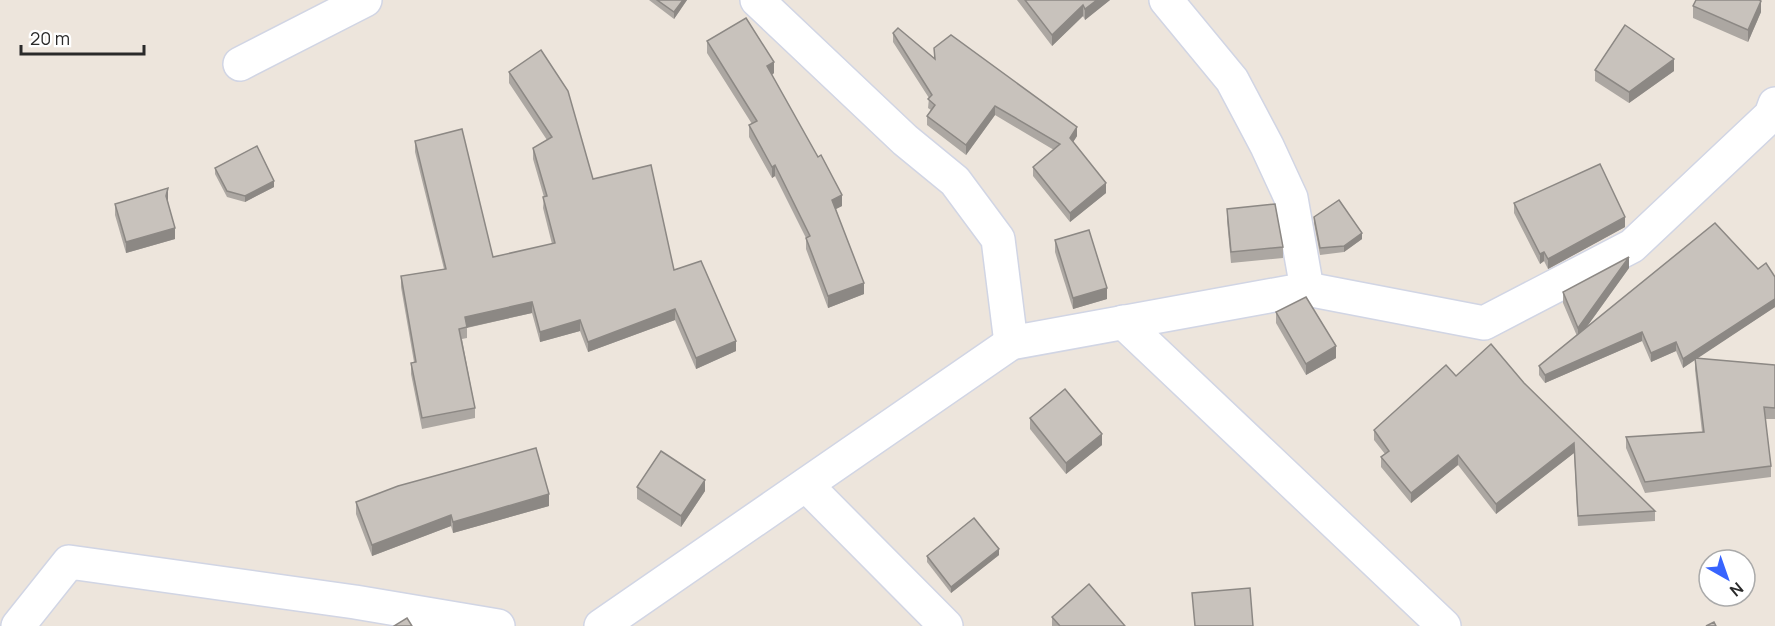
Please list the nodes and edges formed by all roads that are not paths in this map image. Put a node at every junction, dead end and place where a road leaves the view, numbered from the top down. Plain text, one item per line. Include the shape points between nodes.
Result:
1 (363, 0) edge
2 (757, 0) edge
3 (1166, 0) edge
4 (240, 64) dead end
5 (1775, 104) edge
6 (1306, 289) junction
7 (1123, 322) junction
8 (1011, 343) junction
9 (806, 485) junction
10 (18, 626) edge
11 (498, 626) edge
12 (601, 626) edge
13 (946, 626) edge
14 (1444, 626) edge

1 - 4 street
2 - 8 street via 905,140 955,181 998,239
3 - 6 street via 1232,80 1267,146 1291,198
5 - 6 street via 1771,115 1632,246 1484,323
6 - 7 street
7 - 8 street
7 - 14 street
8 - 9 street
9 - 12 street
9 - 13 street
10 - 11 street via 69,562

